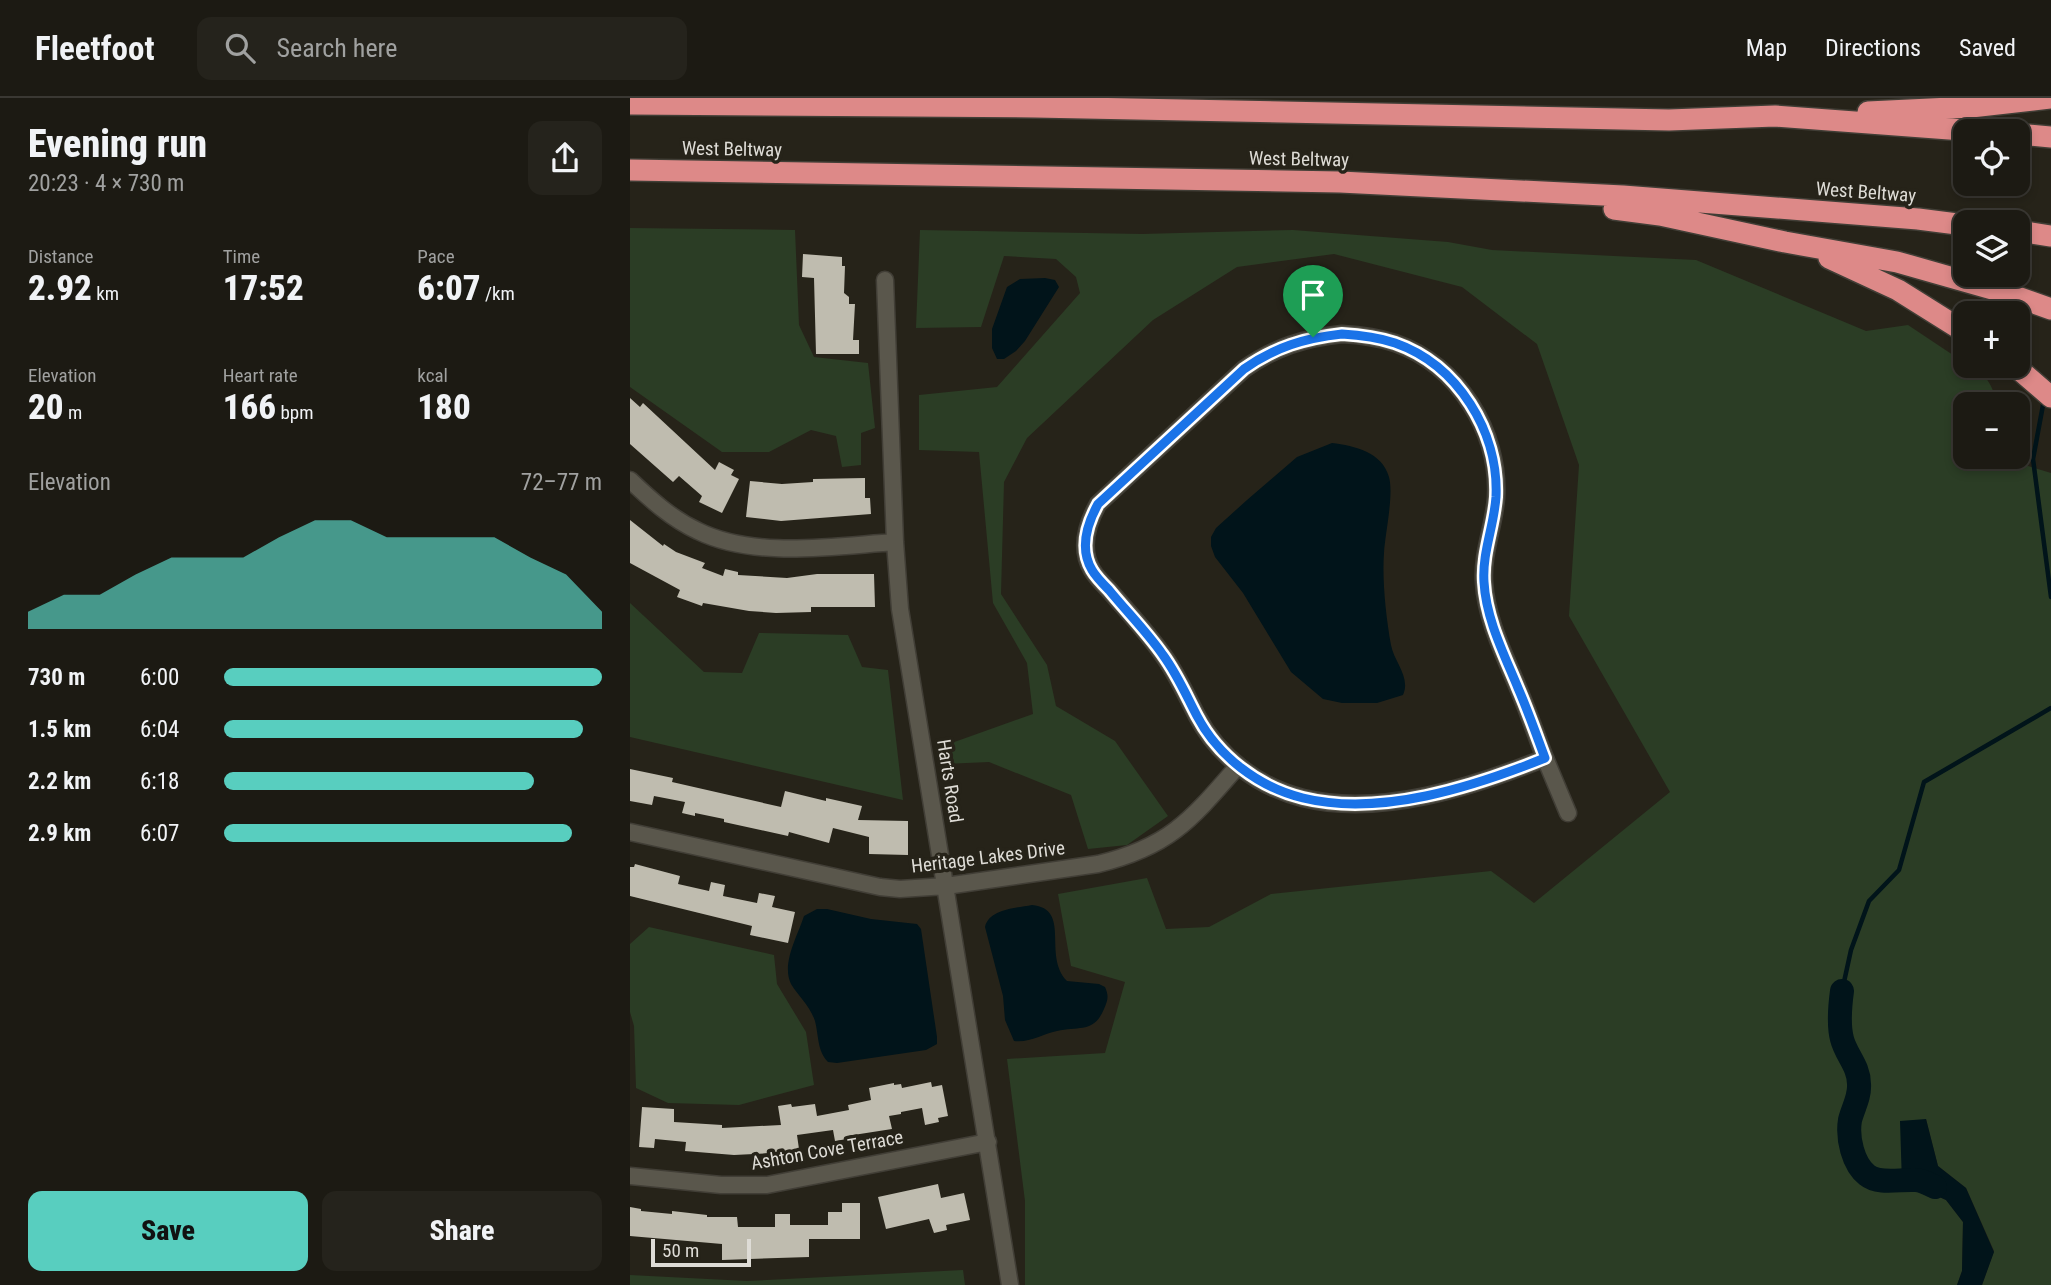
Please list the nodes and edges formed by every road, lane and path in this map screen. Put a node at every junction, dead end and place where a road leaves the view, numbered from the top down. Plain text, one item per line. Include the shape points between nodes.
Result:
1 (2051, 98) edge
2 (630, 104) edge
3 (1776, 116) junction
4 (1953, 129) edge
5 (2030, 135) edge
6 (2051, 137) edge
7 (630, 170) edge
8 (1340, 182) junction
9 (1953, 223) edge
10 (2030, 233) edge
11 (2051, 236) edge
12 (1785, 242) junction
13 (885, 280) dead end
14 (2051, 309) edge
15 (1953, 324) edge
16 (2029, 378) edge
17 (2051, 397) edge
18 (630, 480) edge
19 (895, 542) junction
20 (1545, 758) junction
21 (1237, 766) junction
22 (1568, 813) dead end
23 (630, 832) edge
24 (946, 886) junction
25 (988, 1142) junction
26 (630, 1176) edge
27 (1010, 1285) edge

1 - 3 highway via 1971,107
2 - 3 highway via 1669,120
3 - 4 highway
5 - 6 highway
7 - 8 highway, West Beltway
8 - 9 highway, West Beltway via 1623,196
8 - 12 highway via 1660,215
10 - 11 highway
12 - 14 highway via 1897,262
12 - 15 highway via 1898,290
13 - 19 street, Harts Road
16 - 17 highway
18 - 19 street via 678,520 724,541 782,548
19 - 24 street, Harts Road via 900,609
20 - 21 street via 1477,784 1358,806 1300,797
20 - 21 street via 1495,632 1484,582 1496,487 1490,446 1480,419 1447,375 1423,357 1371,336 1342,334 1285,345 1244,369 1098,504 1085,536 1091,569 1163,654 1198,718
20 - 22 street
21 - 24 street, Heritage Lakes Drive via 1201,809 1150,847 1098,864
23 - 24 street, Heritage Lakes Drive via 880,887
24 - 25 street, Harts Road
25 - 26 street, Ashton Cove Terrace via 767,1185
25 - 27 street, Harts Road

